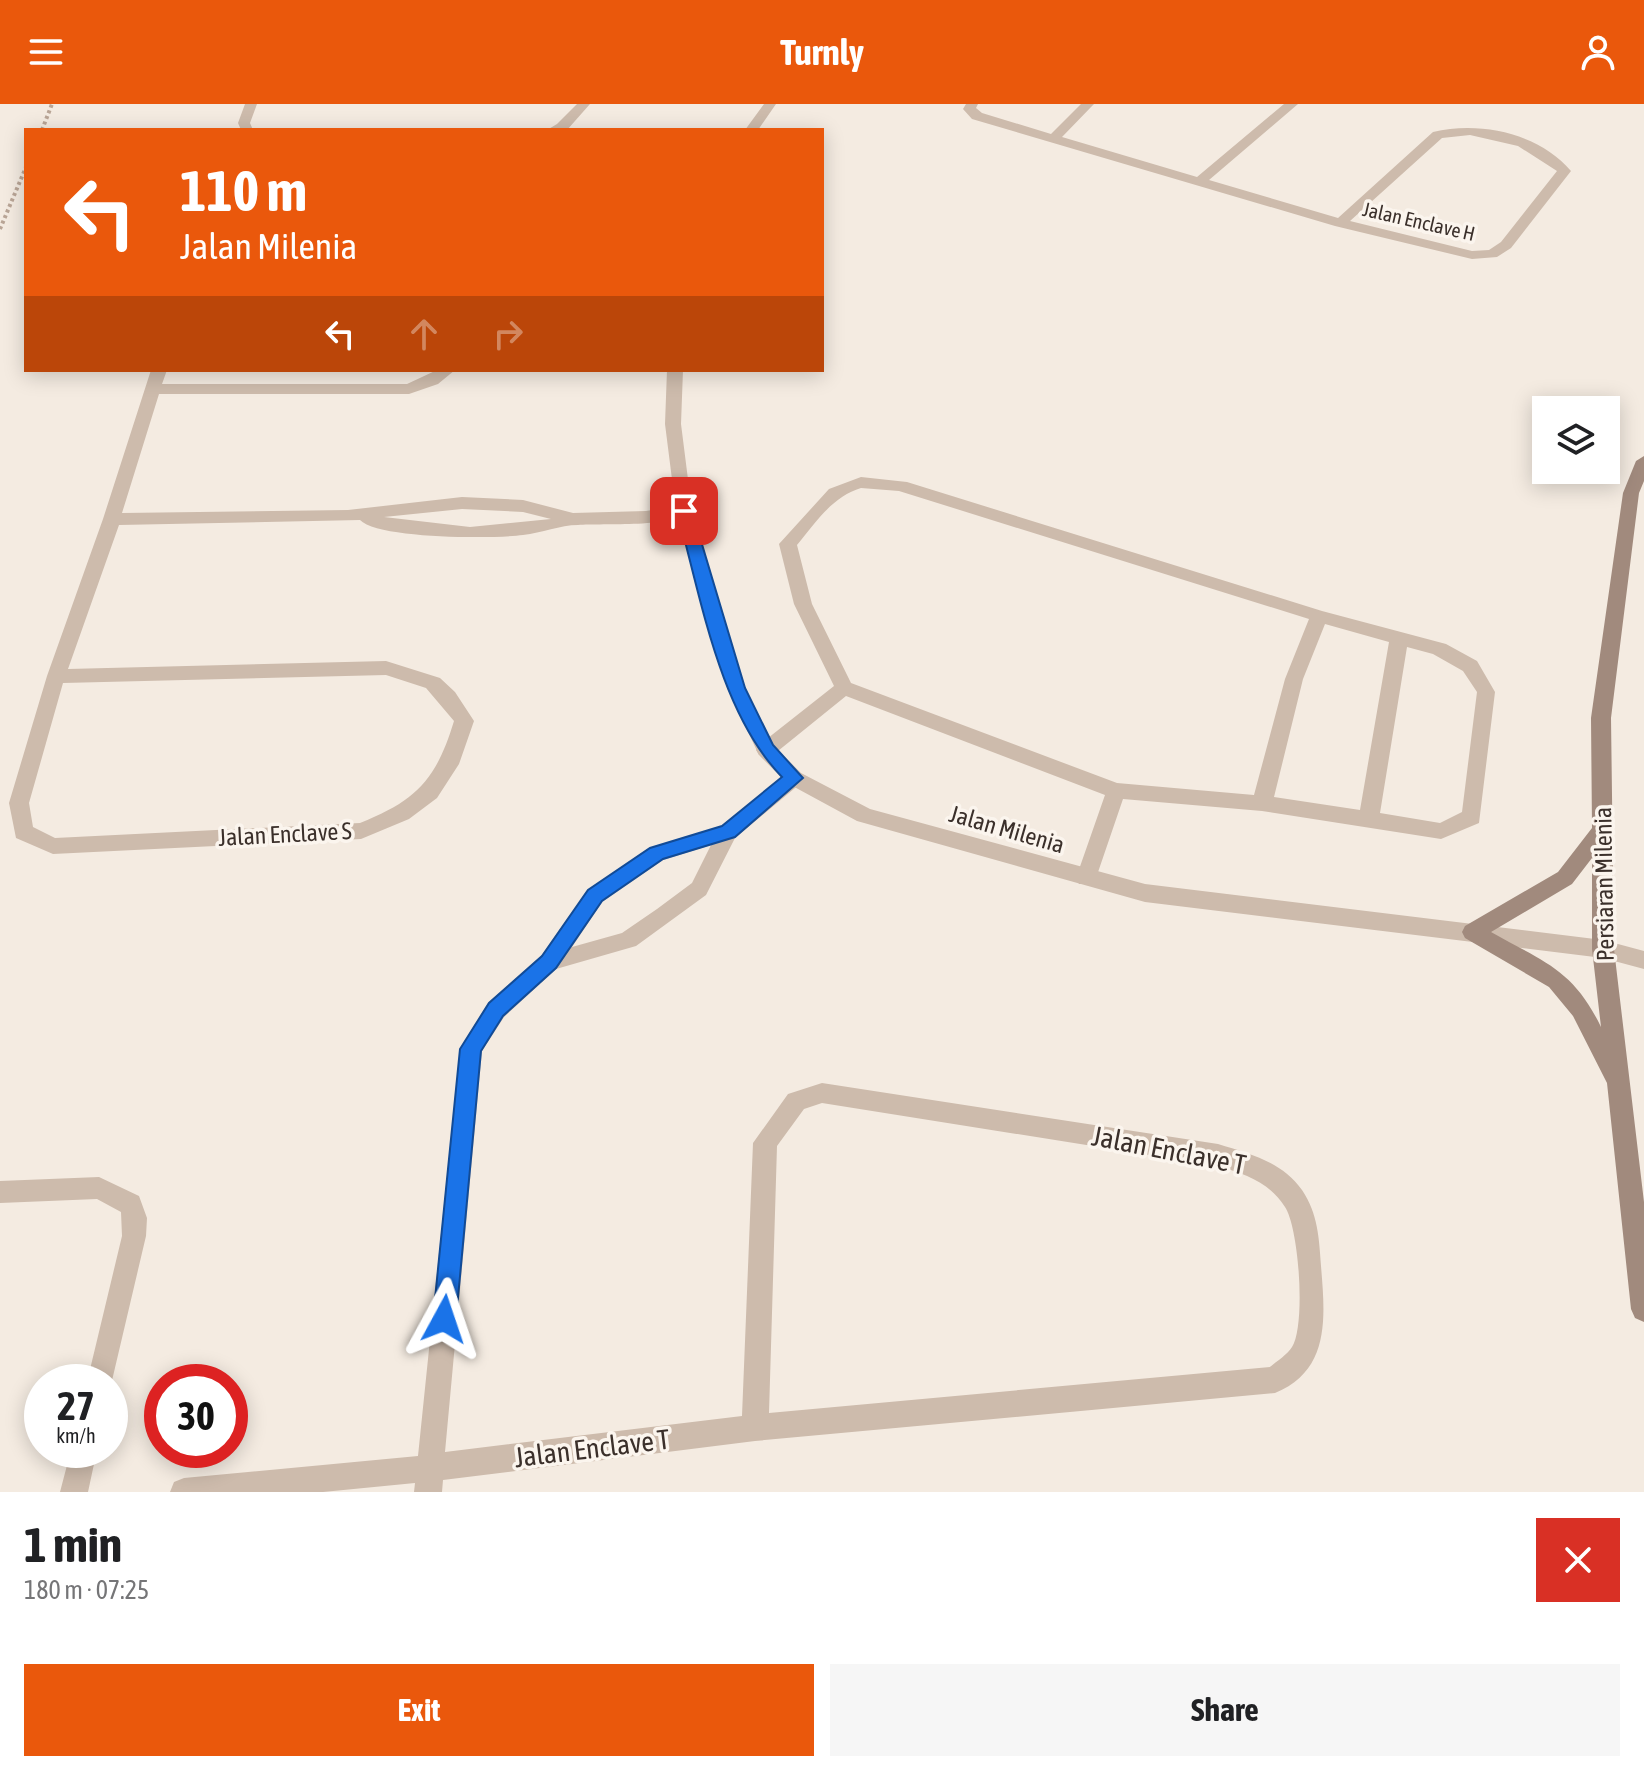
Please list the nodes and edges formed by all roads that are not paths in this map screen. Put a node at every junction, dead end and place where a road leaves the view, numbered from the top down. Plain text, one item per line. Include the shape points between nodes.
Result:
1 (251, 104) edge
2 (584, 104) edge
3 (770, 104) edge
4 (972, 104) edge
5 (1088, 104) edge
6 (1292, 104) edge
7 (246, 128) edge
8 (559, 128) edge
9 (752, 128) edge
10 (1054, 138) junction
11 (1199, 182) junction
12 (1340, 223) junction
13 (158, 372) edge
14 (444, 372) edge
15 (675, 372) edge
16 (151, 389) junction
17 (1644, 461) edge
18 (684, 511) junction
19 (348, 516) junction
20 (112, 519) junction
21 (573, 519) junction
22 (1319, 616) junction
23 (1399, 638) junction
24 (56, 676) junction
25 (844, 688) junction
26 (766, 750) junction
27 (794, 778) junction
28 (1116, 791) junction
29 (1262, 803) junction
30 (1369, 819) junction
31 (1602, 830) junction
32 (728, 832) junction
33 (1086, 878) junction
34 (1473, 932) junction
35 (1603, 949) junction
36 (1644, 960) edge
37 (549, 962) junction
38 (1619, 1089) junction
39 (0, 1192) edge
40 (1644, 1309) edge
41 (104, 1364) edge
42 (755, 1428) junction
43 (80, 1468) edge
44 (428, 1480) edge
45 (74, 1492) edge
46 (184, 1492) edge

1 - 7 street
2 - 8 street
3 - 9 street
4 - 10 street, Jalan Enclave H via 969,109 977,116
5 - 10 street
6 - 11 street
10 - 11 street, Jalan Enclave H
11 - 12 street, Jalan Enclave H
12 - 12 street, Jalan Enclave H via 1472,255 1492,254 1506,245 1564,171 1542,150 1472,129 1453,130 1438,135
13 - 16 street, Jalan Enclave S
14 - 16 street via 409,389
15 - 18 street, Jalan Milenia via 673,424
16 - 20 street, Jalan Enclave S
17 - 31 main road, Persiaran Milenia via 1631,493 1601,718
18 - 21 street
18 - 26 street, Jalan Milenia via 736,688
19 - 20 street
19 - 21 street via 462,503 523,506
19 - 21 street via 437,533 546,527
20 - 24 street, Jalan Enclave S
22 - 23 street
22 - 25 street via 901,486 856,482 840,486 788,544 803,604
22 - 29 street via 1294,679
23 - 30 street
23 - 30 street via 1439,649 1470,666 1486,692 1472,817 1441,831
24 - 24 street, Jalan Enclave S via 386,668 421,675 446,692 464,721 454,759 435,790 404,815 361,831 53,846 23,832 19,803
25 - 26 street
25 - 28 street
26 - 27 street, Jalan Milenia
27 - 32 street
27 - 33 street, Jalan Milenia via 864,815
28 - 29 street
28 - 33 street
29 - 30 street
31 - 34 main road via 1565,878
31 - 35 main road, Persiaran Milenia
32 - 37 street via 656,854 595,896
32 - 37 street via 699,889 665,915 628,940
33 - 34 street, Jalan Milenia via 1145,893
34 - 35 street, Jalan Milenia
34 - 38 main road via 1557,980 1581,1009
35 - 36 street, Jalan Milenia
35 - 38 main road, Persiaran Milenia
37 - 44 street via 496,1010 471,1049
38 - 40 main road, Persiaran Milenia
39 - 41 street via 99,1188 130,1204 134,1236
42 - 42 street, Jalan Enclave T via 1275,1380 1302,1356 1313,1325 1305,1219 1292,1196 1264,1169 1218,1155 822,1093 796,1101 765,1143
42 - 44 street, Jalan Enclave T
43 - 45 street
44 - 46 street

